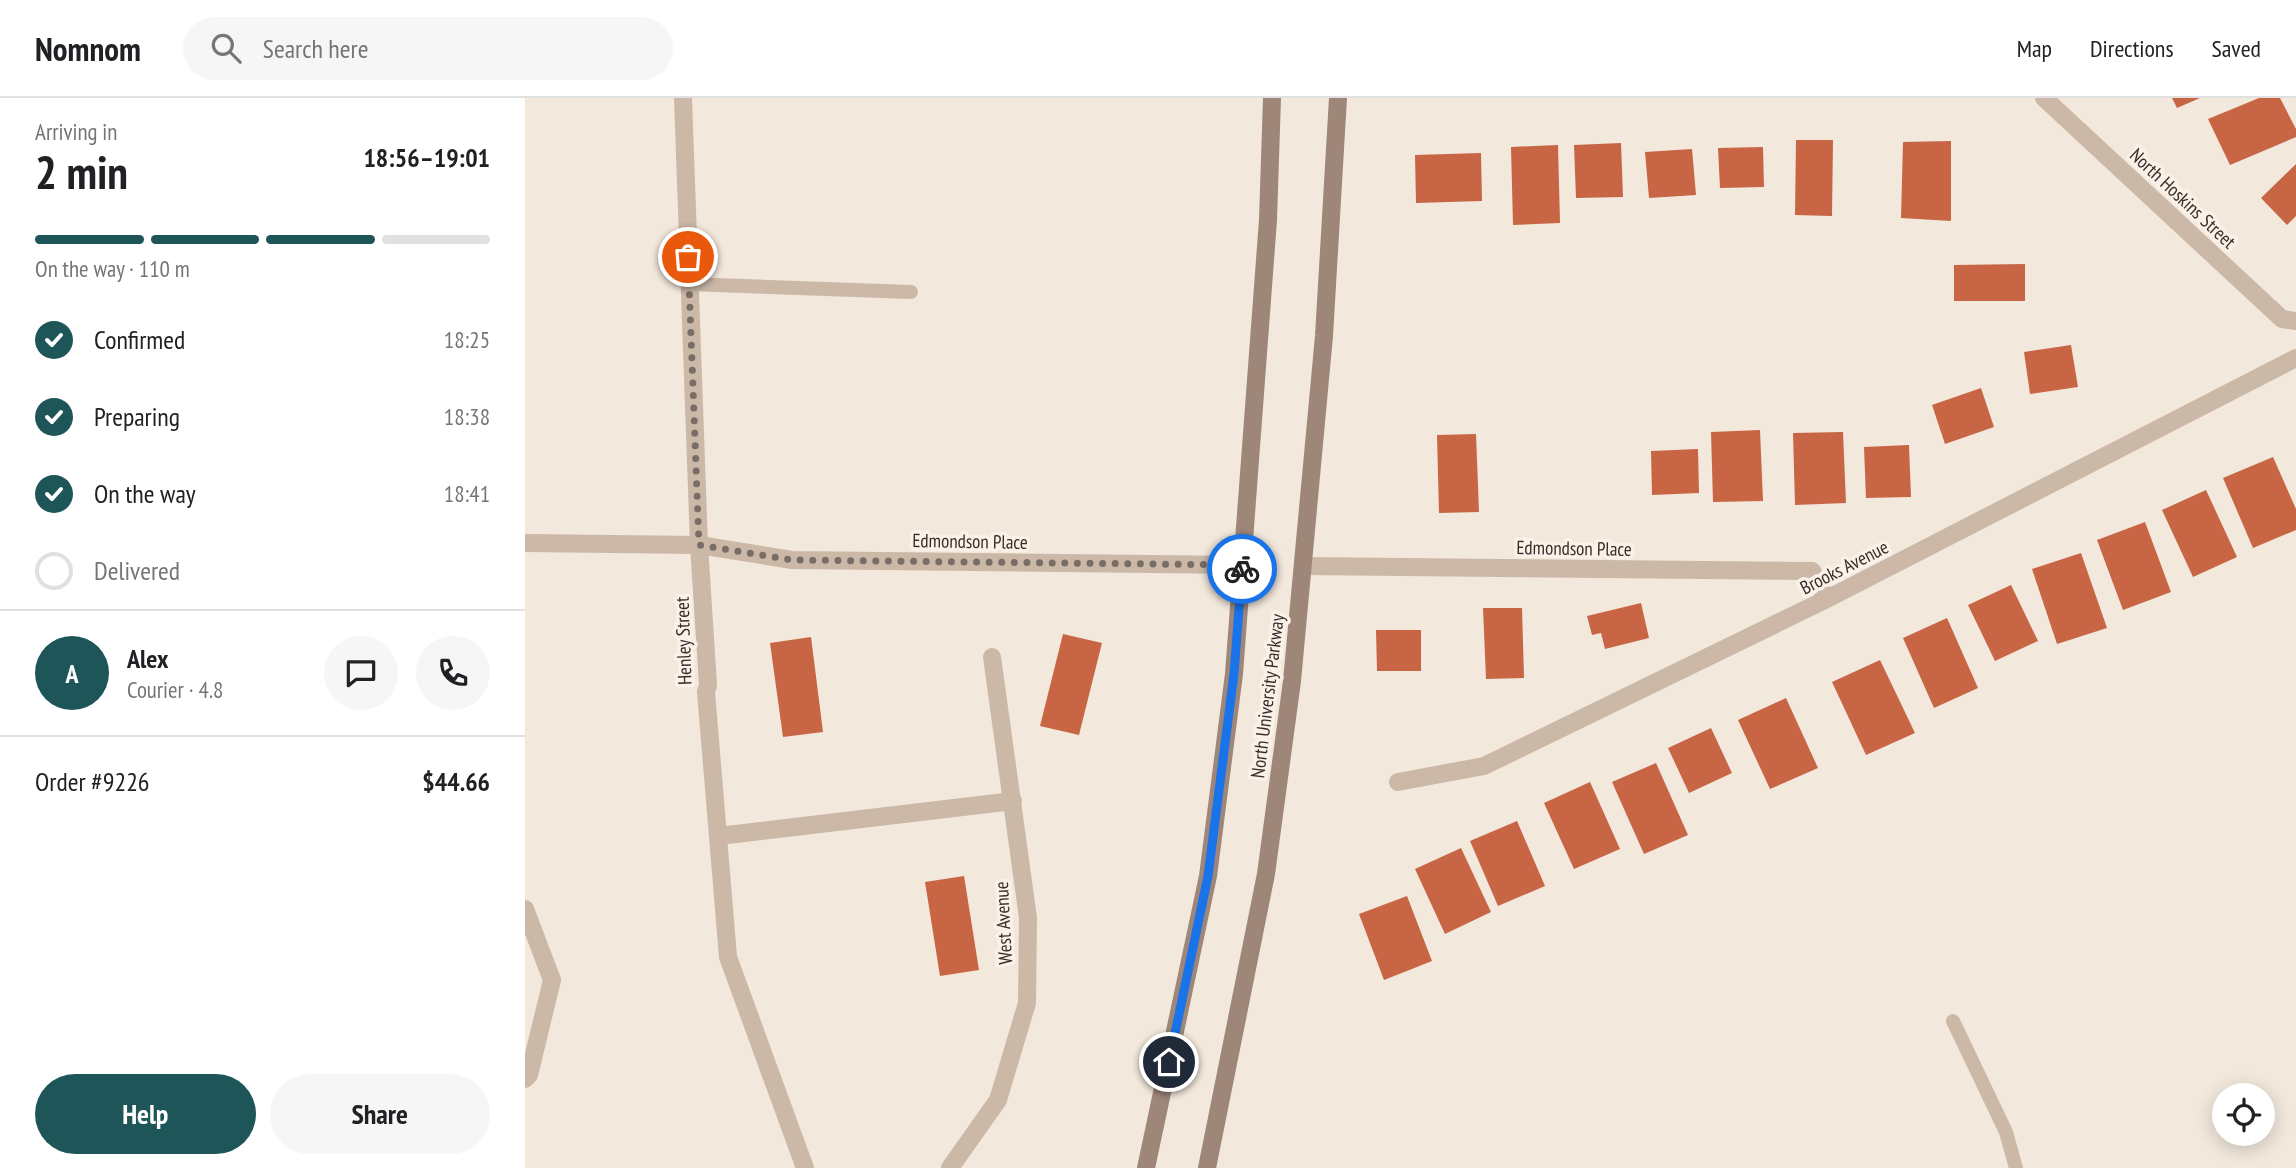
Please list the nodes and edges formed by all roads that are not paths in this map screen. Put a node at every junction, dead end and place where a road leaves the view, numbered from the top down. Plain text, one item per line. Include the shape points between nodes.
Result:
1 (683, 98) edge
2 (1272, 98) edge
3 (1338, 98) edge
4 (2044, 98) edge
5 (689, 284) junction
6 (911, 292) dead end
7 (2296, 321) edge
8 (2296, 358) edge
9 (525, 543) edge
10 (699, 545) junction
11 (1242, 565) junction
12 (1303, 566) junction
13 (1828, 599) junction
14 (992, 657) dead end
15 (1398, 782) dead end
16 (1013, 801) junction
17 (719, 836) junction
18 (525, 909) edge
19 (1953, 1021) dead end
20 (525, 1079) edge
21 (805, 1168) edge
22 (950, 1168) edge
23 (1146, 1168) edge
24 (1207, 1168) edge
25 (2016, 1168) edge

1 - 5 street, Henley Street
2 - 11 main road, North University Parkway via 1268,220
3 - 12 main road, North University Parkway via 1324,336
4 - 7 street, North Hoskins Street via 2282,320
5 - 6 lane
5 - 10 street, Henley Street
8 - 13 street, Brooks Avenue
9 - 10 street, Edmondson Place
10 - 11 street, Edmondson Place via 792,560
10 - 17 street, Henley Street
11 - 23 main road, North University Parkway via 1234,674 1208,876
12 - 13 street, Edmondson Place via 1812,571
12 - 24 main road, North University Parkway via 1266,874
13 - 15 street, Brooks Avenue via 1484,766
14 - 16 street, West Avenue
16 - 17 street
16 - 22 street, West Avenue via 1028,918 1027,1003 998,1100
17 - 21 street, Henley Street via 728,957
18 - 20 street via 552,980
19 - 25 lane via 2006,1132

